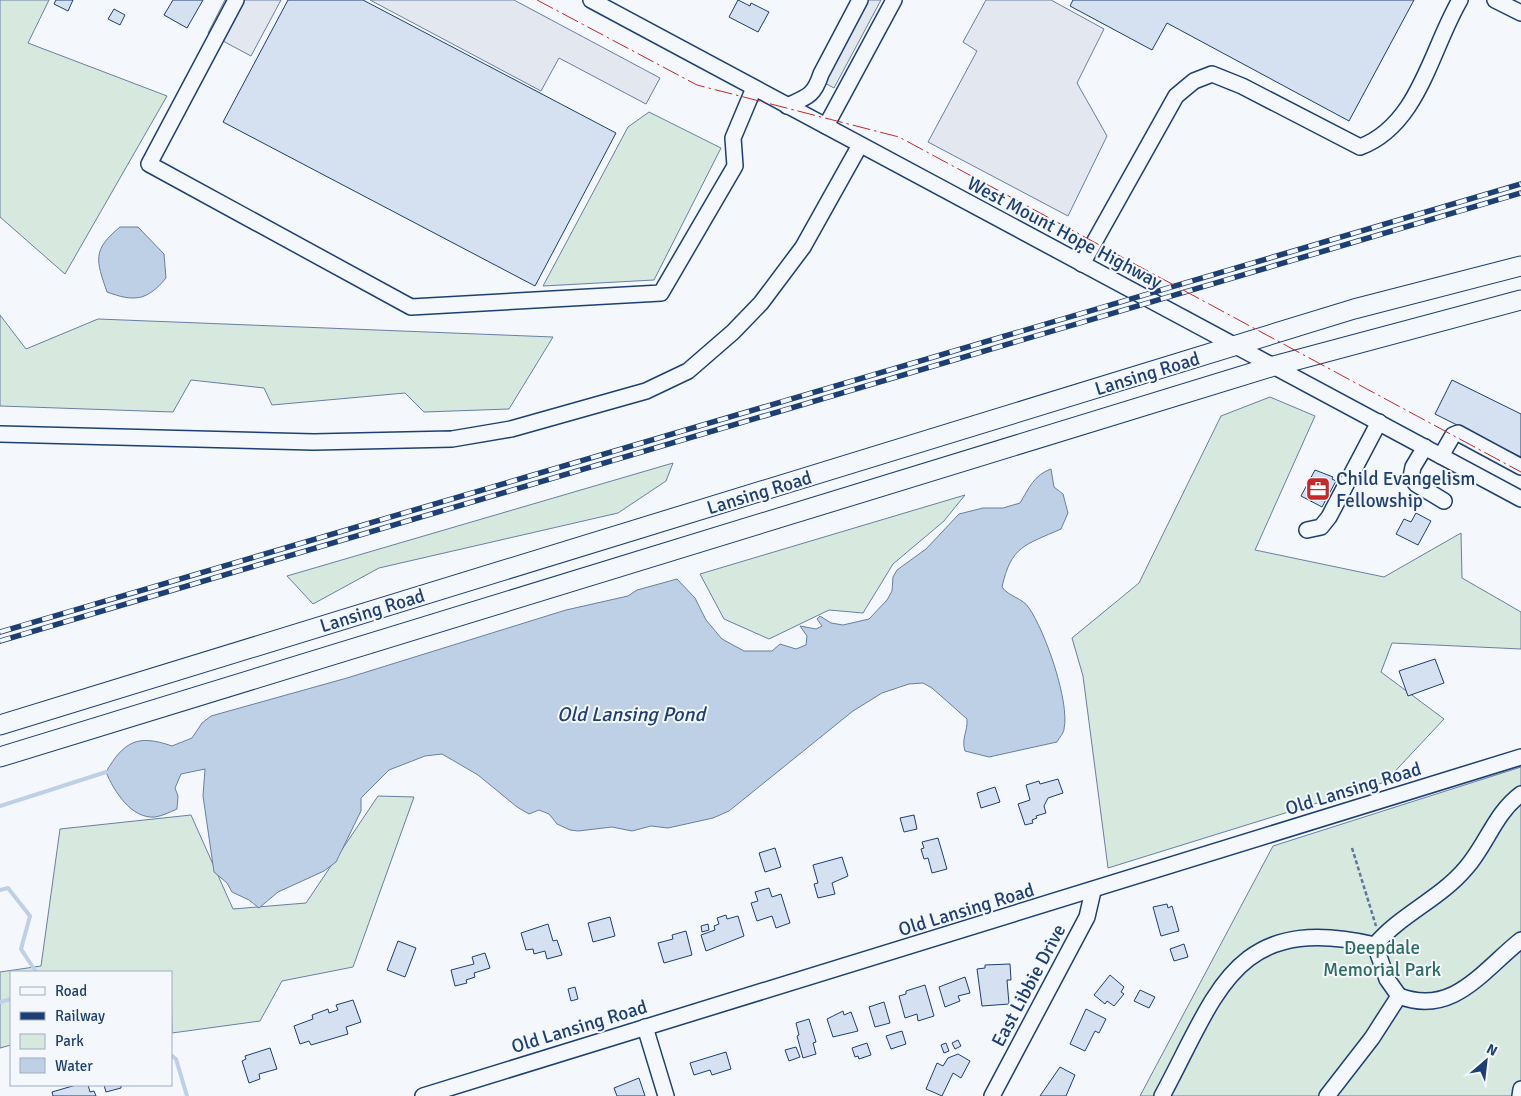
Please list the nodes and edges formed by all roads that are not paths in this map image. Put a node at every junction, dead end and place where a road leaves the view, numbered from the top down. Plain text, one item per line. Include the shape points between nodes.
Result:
1 (236, 0) edge
2 (591, 0) edge
3 (860, 0) edge
4 (894, 0) edge
5 (1460, 0) edge
6 (1495, 0) edge
7 (1521, 13) edge
8 (754, 88) junction
9 (787, 106) junction
10 (826, 126) junction
11 (860, 145) junction
12 (1082, 264) junction
13 (1521, 266) edge
14 (1521, 300) edge
15 (1235, 346) junction
16 (1274, 366) junction
17 (1379, 422) junction
18 (0, 434) edge
19 (1425, 447) junction
20 (1442, 456) junction
21 (1521, 467) edge
22 (1521, 499) edge
23 (1444, 501) dead end
24 (1307, 530) dead end
25 (0, 725) edge
26 (0, 757) edge
27 (1521, 757) edge
28 (1521, 794) edge
29 (1093, 891) junction
30 (1379, 940) junction
31 (1521, 940) edge
32 (1399, 996) junction
33 (645, 1026) junction
34 (1521, 1090) edge
35 (429, 1095) edge
36 (666, 1096) edge
37 (992, 1096) edge
38 (1162, 1096) edge
39 (1327, 1096) edge
40 (1520, 1096) edge

1 - 8 street via 149,164 412,307 661,293 735,166 732,138
2 - 8 street, West Mount Hope Highway
3 - 9 street via 817,86 810,96
4 - 10 street
5 - 12 street via 1422,81 1398,121 1377,141 1360,147 1242,86 1212,74 1194,81 1176,96
6 - 7 street
8 - 9 street, West Mount Hope Highway
9 - 10 street, West Mount Hope Highway
10 - 11 street, West Mount Hope Highway
11 - 12 street, West Mount Hope Highway
11 - 18 street via 803,247 761,303 688,371 646,392 511,429 452,439 314,442
12 - 15 street, West Mount Hope Highway
13 - 15 main road, Lansing Road via 1354,309
14 - 16 main road, Lansing Road
15 - 16 street, West Mount Hope Highway
15 - 25 main road, Lansing Road
16 - 17 street, West Mount Hope Highway
16 - 26 main road, Lansing Road
17 - 19 street, West Mount Hope Highway
17 - 24 street via 1329,517 1320,527
19 - 20 street, West Mount Hope Highway
19 - 23 street via 1411,477 1416,484
20 - 21 street via 1453,435 1458,433
20 - 22 street, West Mount Hope Highway
27 - 29 street, Old Lansing Road
28 - 30 street via 1500,814 1482,848 1449,887
29 - 33 street, Old Lansing Road
29 - 37 street, East Libbie Drive via 1087,917
30 - 32 street via 1387,979
30 - 38 street via 1320,936 1294,939 1255,952 1240,964 1219,991
31 - 32 street via 1450,998 1415,1002
32 - 39 street via 1372,1038
33 - 35 street, Old Lansing Road
33 - 36 street
34 - 40 street

